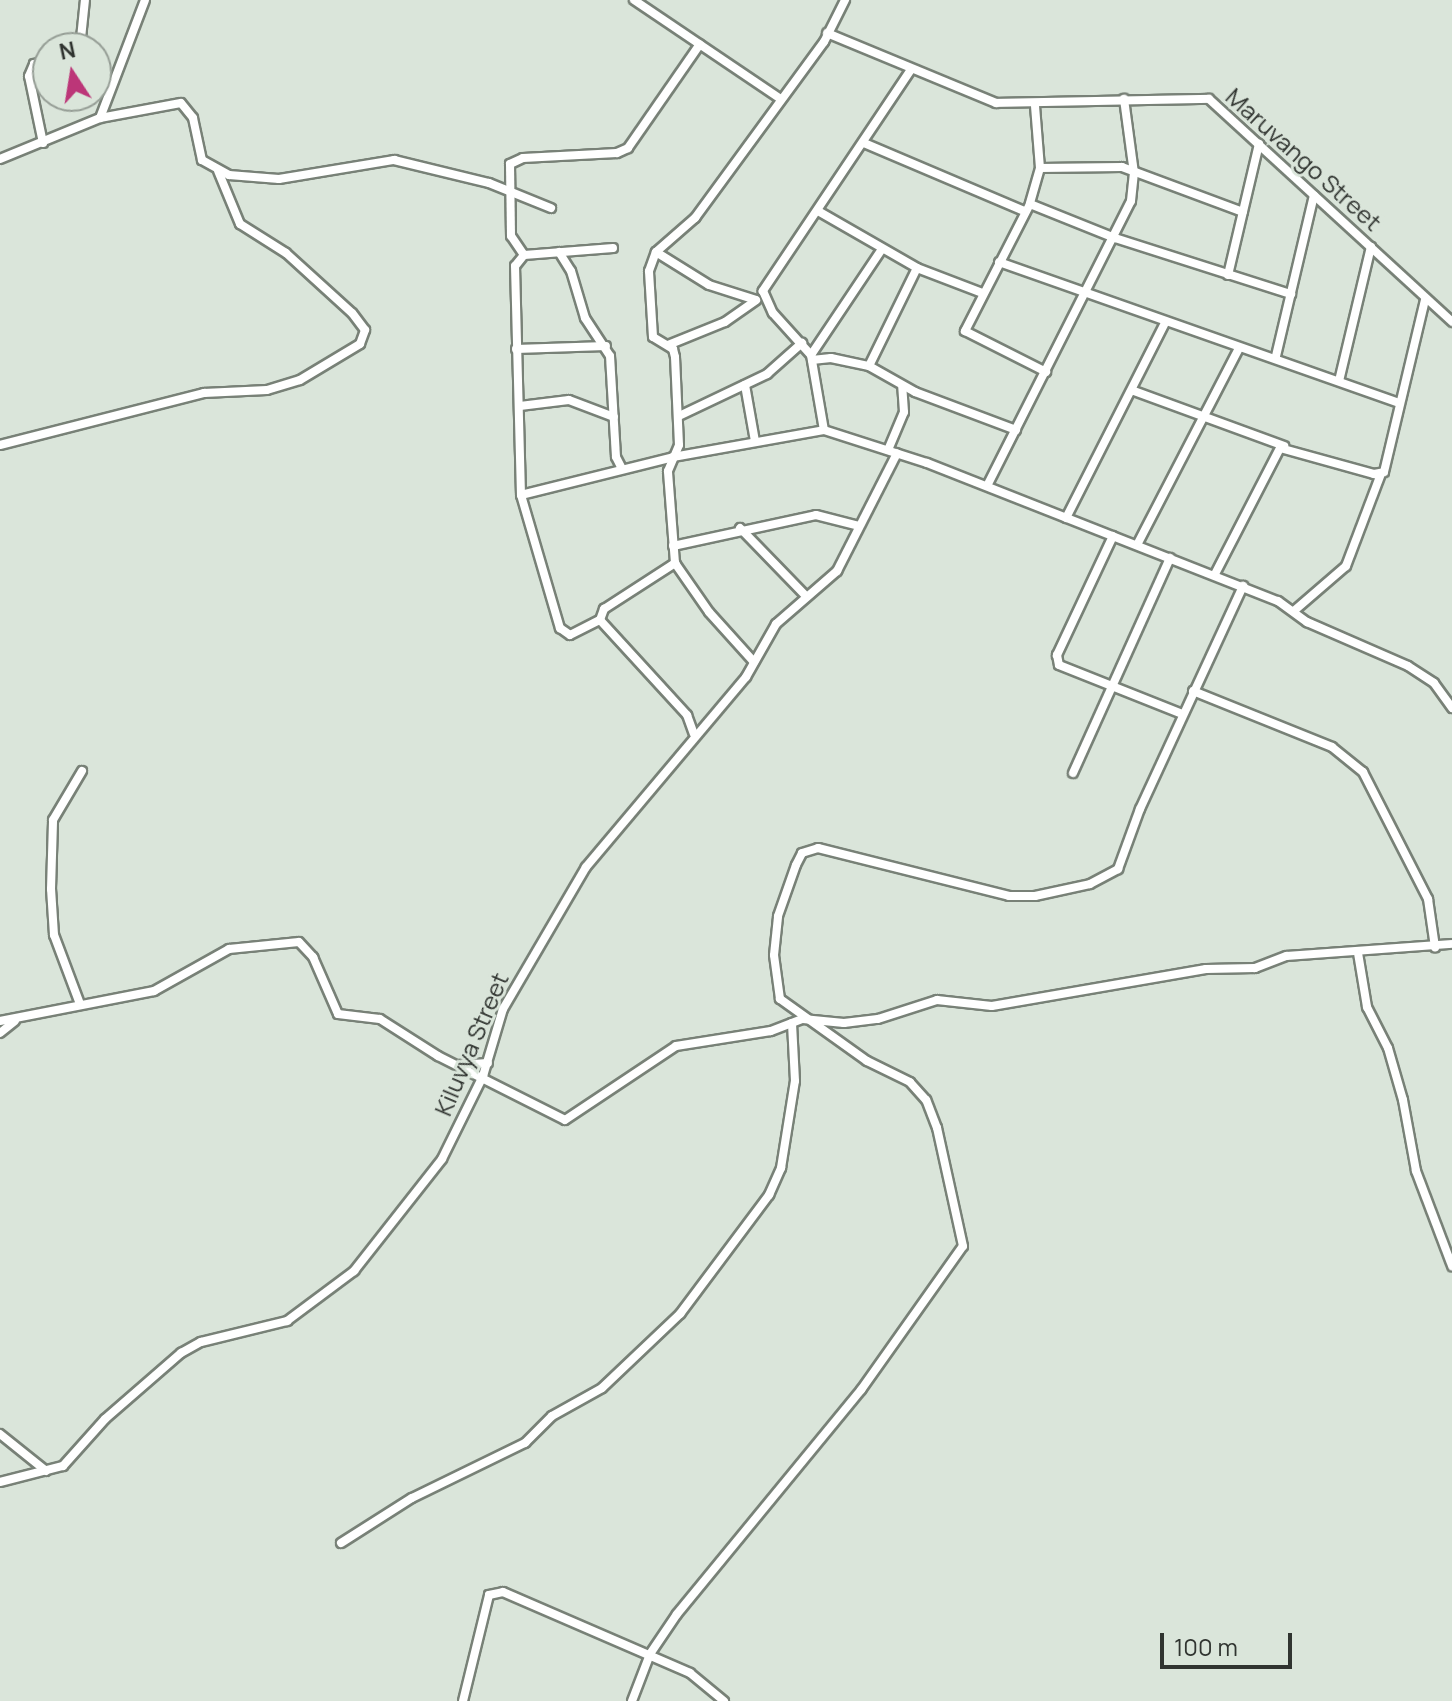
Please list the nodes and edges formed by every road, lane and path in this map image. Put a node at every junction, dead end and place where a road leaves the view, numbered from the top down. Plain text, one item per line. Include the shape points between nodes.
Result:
1 (85, 0) edge
2 (145, 0) edge
3 (634, 0) edge
4 (845, 0) edge
5 (82, 32) edge
6 (827, 33) junction
7 (700, 44) junction
8 (32, 69) edge
9 (910, 71) junction
10 (32, 90) edge
11 (781, 99) junction
12 (1124, 99) junction
13 (1035, 106) junction
14 (37, 112) edge
15 (100, 118) junction
16 (43, 143) junction
17 (864, 143) junction
18 (1259, 144) junction
19 (0, 159) edge
20 (1040, 168) junction
21 (218, 171) junction
22 (1134, 173) junction
23 (509, 192) junction
24 (1314, 195) junction
25 (1027, 207) junction
26 (551, 208) dead end
27 (818, 211) junction
28 (1243, 212) junction
29 (1115, 238) junction
30 (1371, 247) junction
31 (613, 248) dead end
32 (882, 249) junction
33 (559, 252) junction
34 (656, 252) junction
35 (524, 255) junction
36 (999, 262) junction
37 (917, 268) junction
38 (1228, 275) junction
39 (982, 293) junction
40 (1291, 294) junction
41 (1086, 295) junction
42 (760, 300) junction
43 (1425, 300) junction
44 (1452, 322) edge
45 (1165, 323) junction
46 (802, 343) junction
47 (668, 345) junction
48 (606, 346) junction
49 (1239, 348) junction
50 (516, 349) junction
51 (1276, 356) junction
52 (812, 358) junction
53 (869, 366) junction
54 (1046, 372) junction
55 (1339, 381) junction
56 (745, 385) junction
57 (902, 386) junction
58 (1134, 391) junction
59 (1397, 402) junction
60 (520, 406) junction
61 (679, 416) junction
62 (614, 417) junction
63 (1205, 419) junction
64 (824, 430) junction
65 (1016, 430) junction
66 (755, 441) junction
67 (0, 445) edge
68 (1284, 446) junction
69 (893, 451) junction
70 (673, 457) junction
71 (622, 469) junction
72 (1381, 474) junction
73 (987, 486) junction
74 (521, 495) junction
75 (1066, 518) junction
76 (859, 526) junction
77 (740, 528) junction
78 (1113, 536) junction
79 (1137, 545) junction
80 (673, 546) junction
81 (1170, 558) junction
82 (675, 563) junction
83 (1215, 574) junction
84 (1243, 586) junction
85 (805, 595) junction
86 (1295, 610) junction
87 (600, 620) junction
88 (754, 662) junction
89 (1110, 686) junction
90 (1193, 691) junction
91 (1452, 708) edge
92 (1182, 714) junction
93 (694, 734) junction
94 (82, 771) dead end
95 (1073, 773) dead end
96 (1452, 944) edge
97 (1435, 947) junction
98 (1358, 953) junction
99 (80, 1004) junction
100 (803, 1019) junction
101 (16, 1020) junction
102 (0, 1021) edge
103 (792, 1023) junction
104 (0, 1033) edge
105 (488, 1063) junction
106 (457, 1065) junction
107 (483, 1076) junction
108 (1452, 1266) edge
109 (0, 1434) edge
110 (46, 1471) junction
111 (0, 1482) edge
112 (341, 1543) dead end
113 (650, 1654) junction
114 (463, 1701) edge
115 (632, 1701) edge
116 (724, 1701) edge

1 - 5 street
2 - 15 street
3 - 7 street
4 - 6 street
6 - 9 street, Maruvango Street
6 - 11 street
7 - 11 street
7 - 23 street via 628,148 514,161
8 - 10 street
9 - 13 street, Maruvango Street via 996,103
9 - 17 street
11 - 34 street via 695,218
12 - 13 street, Maruvango Street
12 - 18 street, Maruvango Street via 1209,99
12 - 22 street
13 - 20 street
14 - 16 street
15 - 16 street
15 - 21 street via 181,103 193,118 202,160
16 - 19 street
17 - 25 street
17 - 27 street
18 - 24 street, Maruvango Street
18 - 28 street
20 - 22 street via 1122,167
20 - 25 street
21 - 23 street via 279,179 394,160
21 - 67 street via 240,224 286,253 364,324 360,344 300,380 267,390 204,393
22 - 28 street
22 - 29 street via 1131,201
23 - 26 street
23 - 35 street via 511,236
24 - 30 street, Maruvango Street
24 - 40 street
25 - 29 street
25 - 36 street
27 - 32 street
27 - 42 street
28 - 38 street
29 - 38 street
29 - 41 street
30 - 43 street, Maruvango Street
30 - 55 street
31 - 33 street
32 - 37 street
32 - 52 street
33 - 35 street
33 - 48 street via 571,271 585,318
34 - 42 street via 709,285
34 - 47 street via 649,271 652,325 655,341
35 - 50 street via 514,272
36 - 39 street
36 - 41 street
37 - 39 street
37 - 53 street
38 - 40 street
39 - 54 street via 971,312 967,336
40 - 51 street
41 - 45 street
41 - 54 street
42 - 46 street
42 - 47 street via 725,322
43 - 44 street, Maruvango Street
43 - 59 street
45 - 49 street
45 - 58 street
46 - 52 street
46 - 56 street
47 - 61 street via 675,357
48 - 50 street
48 - 62 street
49 - 51 street
49 - 63 street
50 - 60 street
51 - 55 street
52 - 53 street
52 - 64 street
53 - 57 street
54 - 65 street
55 - 59 street
56 - 61 street
56 - 66 street
57 - 65 street
57 - 69 street, Kiluvya Street via 904,412
58 - 63 street
58 - 75 street
59 - 72 street via 1388,464
60 - 62 street via 569,400
60 - 74 street
61 - 70 street via 679,445
62 - 71 street
63 - 68 street
63 - 79 street
64 - 66 street
64 - 69 street
65 - 73 street
66 - 70 street
68 - 72 street
68 - 83 street via 1276,452
69 - 73 street
69 - 76 street, Kiluvya Street
70 - 71 street
70 - 80 street via 668,471
71 - 74 street
72 - 86 street via 1346,566
73 - 75 street
74 - 87 street via 560,628 570,635
75 - 78 street
76 - 77 street via 816,515
76 - 85 street, Kiluvya Street via 837,571
77 - 80 street
77 - 85 street
78 - 79 street
78 - 89 street via 1057,655 1059,665
79 - 81 street
80 - 82 street
81 - 83 street
81 - 89 street
82 - 87 street via 604,609
82 - 88 street
83 - 84 street
84 - 86 street
84 - 90 street
85 - 88 street, Kiluvya Street via 776,624
86 - 91 street via 1307,622 1408,666 1434,683
87 - 93 street via 687,715
88 - 93 street, Kiluvya Street
89 - 92 street
89 - 95 street
90 - 92 street
90 - 97 street via 1332,747 1363,772 1428,899
92 - 100 street via 1122,864 1090,884 1009,896 818,848 802,853 778,916 774,955 780,999
93 - 105 street, Kiluvya Street via 579,879 509,997
94 - 99 street via 53,820 51,889 54,935
96 - 97 street
97 - 98 street
98 - 100 street via 1287,956 1255,968 1206,969 992,1006 937,1000 878,1019
98 - 108 street via 1367,1007 1388,1048 1403,1100 1416,1171
99 - 101 street
99 - 106 street via 154,991 229,949 299,942 313,957 338,1014 380,1019
100 - 103 street
100 - 113 street via 910,1082 926,1100 963,1246 861,1390 773,1493
101 - 102 street
101 - 104 street
103 - 107 street via 676,1046 565,1120
103 - 112 street via 795,1081 781,1168 769,1195 680,1314 612,1380 552,1416 525,1443 412,1498
105 - 106 street
105 - 107 street, Kiluvya Street
106 - 107 street
107 - 110 street, Kiluvya Street via 442,1159 354,1271 287,1321 201,1342 181,1353 105,1419 63,1466
109 - 110 street
110 - 111 street, Kiluvya Street
113 - 114 street via 493,1592
113 - 115 street
113 - 116 street via 690,1673

